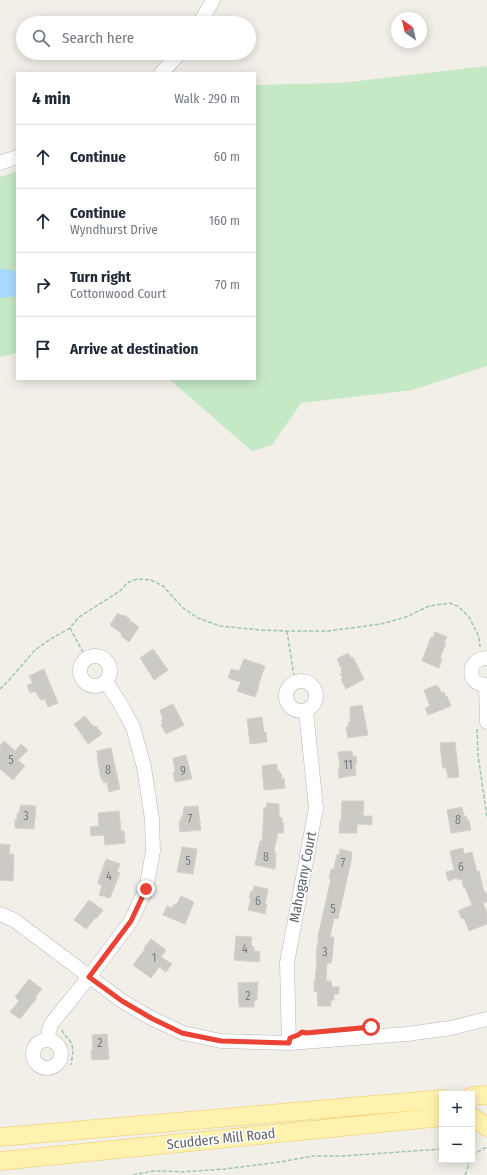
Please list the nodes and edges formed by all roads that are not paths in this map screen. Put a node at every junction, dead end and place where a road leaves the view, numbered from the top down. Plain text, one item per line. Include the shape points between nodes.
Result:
1 (213, 0) edge
2 (204, 16) edge
3 (173, 60) edge
4 (162, 72) edge
5 (16, 157) edge
6 (0, 163) edge
7 (484, 658) edge
8 (106, 682) junction
9 (486, 685) edge
10 (306, 711) junction
11 (487, 722) edge
12 (0, 914) edge
13 (89, 977) junction
14 (487, 1018) edge
15 (48, 1039) dead end
16 (289, 1043) junction
17 (487, 1095) edge
18 (475, 1096) edge
19 (439, 1099) edge
20 (487, 1113) edge
21 (475, 1114) edge
22 (439, 1117) edge
23 (475, 1119) edge
24 (487, 1127) edge
25 (0, 1137) edge
26 (0, 1161) edge

1 - 2 street
3 - 4 street
5 - 6 street
7 - 9 street via 475,662 471,672 477,683
8 - 8 street via 110,667 105,659 97,655 86,658 79,671 84,682 92,686
8 - 13 street via 133,727 144,767 152,819 152,851 146,889 131,921
9 - 11 street
10 - 10 street via 313,706 316,699 315,689 302,681 295,682 287,691 287,701 296,711
10 - 16 street, Mahogany Court via 316,808 287,963
12 - 13 street via 14,920
13 - 15 street via 51,1024
13 - 16 street via 122,1001 182,1033 221,1041
14 - 16 street via 451,1028 414,1033
17 - 18 main road
19 - 25 main road, Scudders Mill Road
20 - 21 main road
22 - 26 main road, Scudders Mill Road
23 - 24 main road

